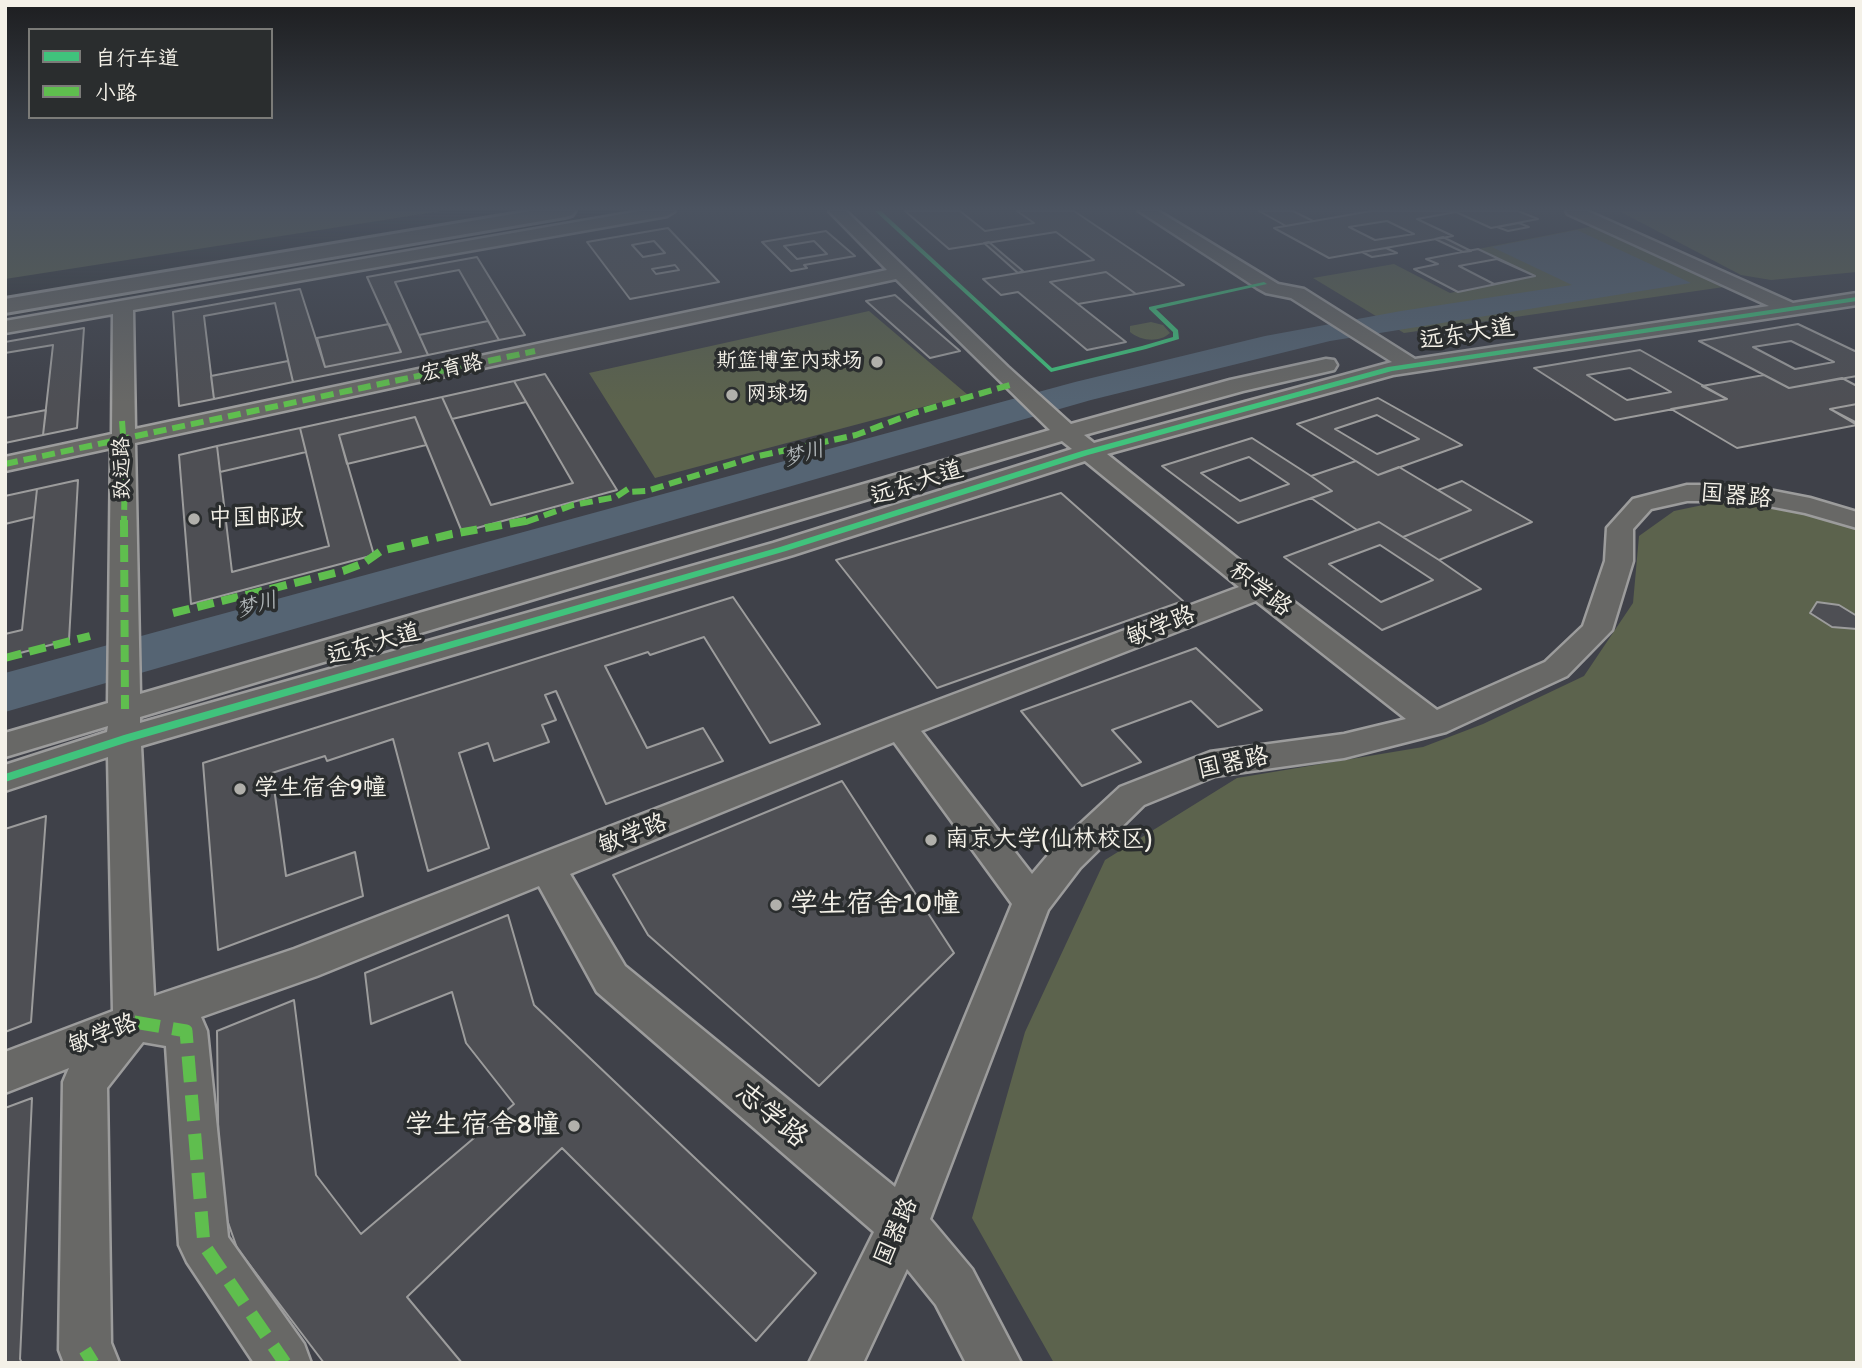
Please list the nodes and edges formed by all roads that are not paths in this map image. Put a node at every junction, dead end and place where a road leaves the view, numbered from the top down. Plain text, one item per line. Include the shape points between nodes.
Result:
1 (149, 275) edge
2 (189, 275) edge
3 (305, 275) edge
4 (894, 275) edge
5 (899, 275) edge
6 (1249, 275) edge
7 (1284, 275) edge
8 (1715, 275) edge
9 (1857, 286) edge
10 (1297, 293) junction
11 (1759, 295) junction
12 (5, 299) edge
13 (1857, 299) edge
14 (5, 306) edge
15 (123, 307) junction
16 (1786, 307) junction
17 (5, 327) edge
18 (1390, 352) junction
19 (1061, 427) junction
20 (123, 439) junction
21 (1089, 452) junction
22 (5, 464) edge
23 (1857, 520) edge
24 (1258, 590) junction
25 (125, 711) junction
26 (1434, 724) junction
27 (900, 727) junction
28 (5, 745) edge
29 (5, 778) edge
30 (548, 869) junction
31 (1032, 902) junction
32 (134, 1022) junction
33 (5, 1073) edge
34 (903, 1225) junction
35 (93, 1363) edge
36 (285, 1363) edge
37 (835, 1363) edge
38 (995, 1363) edge

1 - 12 main road
2 - 14 main road
3 - 15 street
4 - 20 street, 宏育路
5 - 19 street, 积学路
6 - 10 street via 1273,289
7 - 10 street via 1302,285
8 - 11 street
9 - 11 street, 远东大道
10 - 18 street
11 - 16 street
11 - 18 street, 远东大道
13 - 16 street, 远东大道
15 - 17 street
15 - 20 street, 致远路
16 - 18 street, 远东大道
18 - 19 street, 远东大道
18 - 21 street, 远东大道
19 - 21 street, 积学路
19 - 25 street, 远东大道
20 - 22 street, 宏育路
20 - 25 street, 致远路
21 - 24 street, 积学路
21 - 25 street, 远东大道 via 783,549
23 - 26 street, 国器路 via 1743,493 1687,493 1642,504 1620,528 1619,561 1597,630 1556,669
24 - 26 street, 积学路
24 - 27 street, 敏学路
25 - 28 street, 远东大道
25 - 29 street, 远东大道
25 - 32 street, 致远路
26 - 31 street, 国器路 via 1344,746 1210,764 1132,796 1067,858
27 - 30 street, 敏学路
27 - 31 street
30 - 32 street, 敏学路 via 303,964
30 - 34 street, 志学路 via 611,979
31 - 34 street, 国器路
32 - 33 street, 敏学路
32 - 35 street via 85,1082 85,1350
32 - 36 street via 186,1031 204,1245
34 - 37 street, 国器路
34 - 38 street, 志学路 via 954,1287

